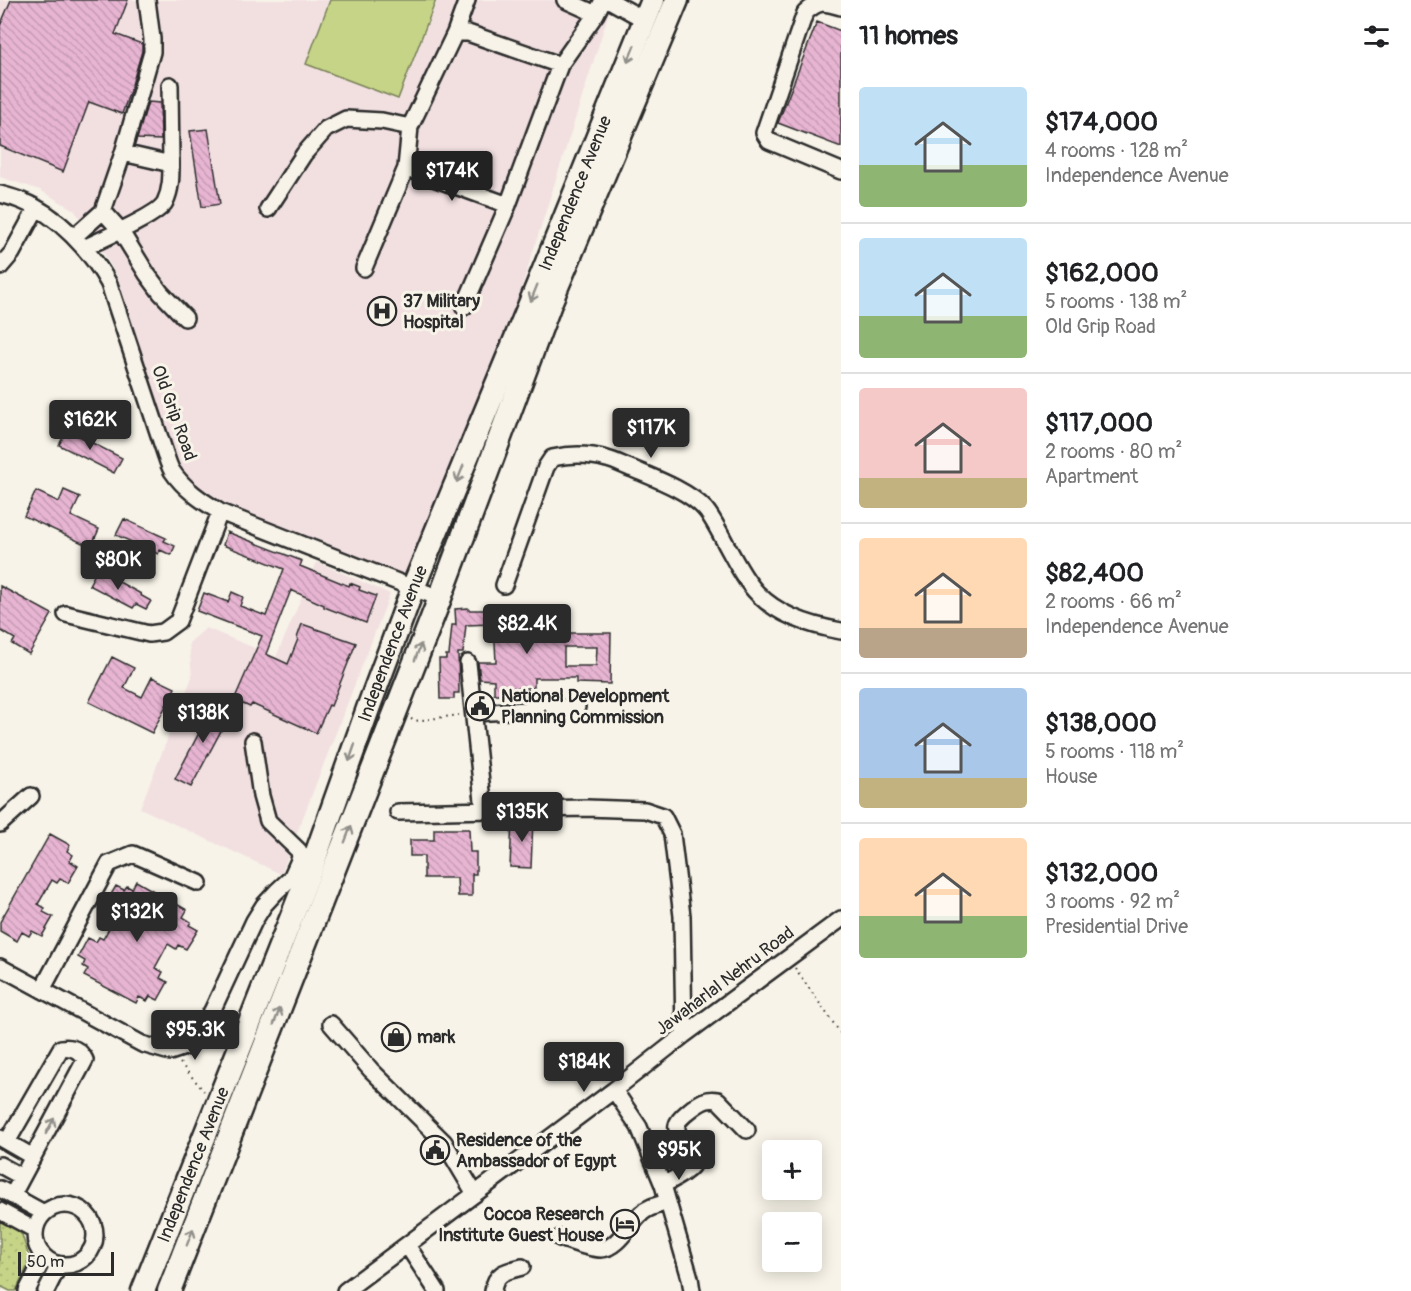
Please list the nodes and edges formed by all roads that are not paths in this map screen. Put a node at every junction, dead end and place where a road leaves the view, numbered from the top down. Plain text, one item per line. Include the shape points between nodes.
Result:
1 (147, 0) edge
2 (467, 0) edge
3 (565, 0) edge
4 (603, 0) edge
5 (609, 0) edge
6 (677, 0) edge
7 (841, 7) edge
8 (649, 10) edge
9 (596, 14) junction
10 (455, 33) junction
11 (560, 65) junction
12 (170, 85) dead end
13 (410, 127) junction
14 (123, 153) junction
15 (171, 164) junction
16 (406, 168) junction
17 (841, 171) edge
18 (0, 194) edge
19 (508, 205) junction
20 (36, 209) junction
21 (268, 209) dead end
22 (103, 211) junction
23 (120, 230) junction
24 (79, 243) junction
25 (0, 267) edge
26 (364, 268) dead end
27 (464, 307) dead end
28 (185, 318) dead end
29 (220, 512) junction
30 (504, 585) dead end
31 (413, 588) junction
32 (440, 598) junction
33 (66, 614) dead end
34 (841, 630) edge
35 (468, 663) dead end
36 (577, 707) dead end
37 (474, 713) junction
38 (253, 741) dead end
39 (31, 796) dead end
40 (484, 810) junction
41 (398, 812) dead end
42 (0, 824) edge
43 (312, 866) junction
44 (291, 878) junction
45 (199, 883) dead end
46 (841, 919) edge
47 (0, 967) edge
48 (42, 990) junction
49 (331, 1024) dead end
50 (684, 1035) junction
51 (614, 1090) junction
52 (747, 1130) dead end
53 (4, 1140) edge
54 (33, 1157) junction
55 (0, 1165) edge
56 (22, 1177) junction
57 (663, 1185) junction
58 (6, 1193) edge
59 (475, 1194) junction
60 (668, 1202) junction
61 (0, 1211) edge
62 (44, 1213) junction
63 (35, 1230) junction
64 (560, 1238) dead end
65 (407, 1245) junction
66 (44, 1257) junction
67 (59, 1265) junction
68 (522, 1266) dead end
69 (27, 1291) edge
70 (46, 1291) edge
71 (143, 1291) edge
72 (169, 1291) edge
73 (345, 1291) edge
74 (437, 1291) edge
75 (492, 1291) edge
76 (692, 1291) edge

1 - 14 street via 152,52
2 - 10 street
3 - 9 street
4 - 9 street
5 - 8 street
6 - 32 highway, Independence Avenue via 551,301
7 - 17 street via 824,2 805,13 764,133 769,141
8 -> 31 highway, Independence Avenue
9 - 11 street
10 - 11 street via 468,33
10 - 13 street
11 - 19 street
12 - 15 street
13 - 16 street
13 - 21 street via 346,119 326,129 304,154
14 - 15 street
14 - 22 street
15 - 23 street via 170,189 164,204
16 - 19 street
16 - 26 street
18 - 20 street, Old Grip Road
19 - 27 street
20 - 24 street, Old Grip Road via 60,224
20 - 25 street
22 - 23 street
22 - 24 street
23 - 24 street
23 - 28 street via 154,284
24 - 29 street, Old Grip Road via 108,284 172,470 185,487
29 - 31 street, Old Grip Road
29 - 33 street via 177,621 163,632 148,634
30 - 34 street via 546,467 552,458 585,455 609,459 690,497 705,509 742,574 759,595 793,617
31 - 32 street, Old Grip Road
31 -> 43 highway, Independence Avenue
72 -> 32 highway, Independence Avenue
35 - 37 street
36 - 37 street
37 - 40 street
38 - 44 street via 268,821 299,851
39 - 42 street
40 - 41 street
40 - 50 street via 586,808 645,810 663,816 672,834 682,916
43 - 44 street
43 - 71 highway, Independence Avenue
44 - 48 street via 254,921 213,1009 198,1037 188,1046 170,1052 142,1044
45 - 48 street via 134,854 109,864
46 - 50 street, Jawaharlal Nehru Road
47 - 48 street
49 - 59 street via 444,1142
50 - 51 street, Jawaharlal Nehru Road
51 - 57 street via 639,1128
51 - 59 street, Jawaharlal Nehru Road
52 - 57 street via 718,1100 703,1101 676,1125 694,1162 691,1168
53 - 54 street
54 -> 53 street via 85,1060 75,1049 61,1048
54 - 56 street
55 - 56 street
56 - 58 street
57 - 60 street
58 - 62 street
59 - 65 street, Jawaharlal Nehru Road
60 - 64 street via 642,1212 609,1248
60 - 76 street
61 - 63 street
62 - 63 street
62 - 67 street via 54,1207 73,1206 88,1216 94,1227 94,1245 87,1256 71,1265
63 - 66 street via 36,1245
65 - 73 street, Jawaharlal Nehru Road
65 - 74 street
66 - 67 street
66 - 69 street
67 - 70 street
68 - 75 street via 499,1276

